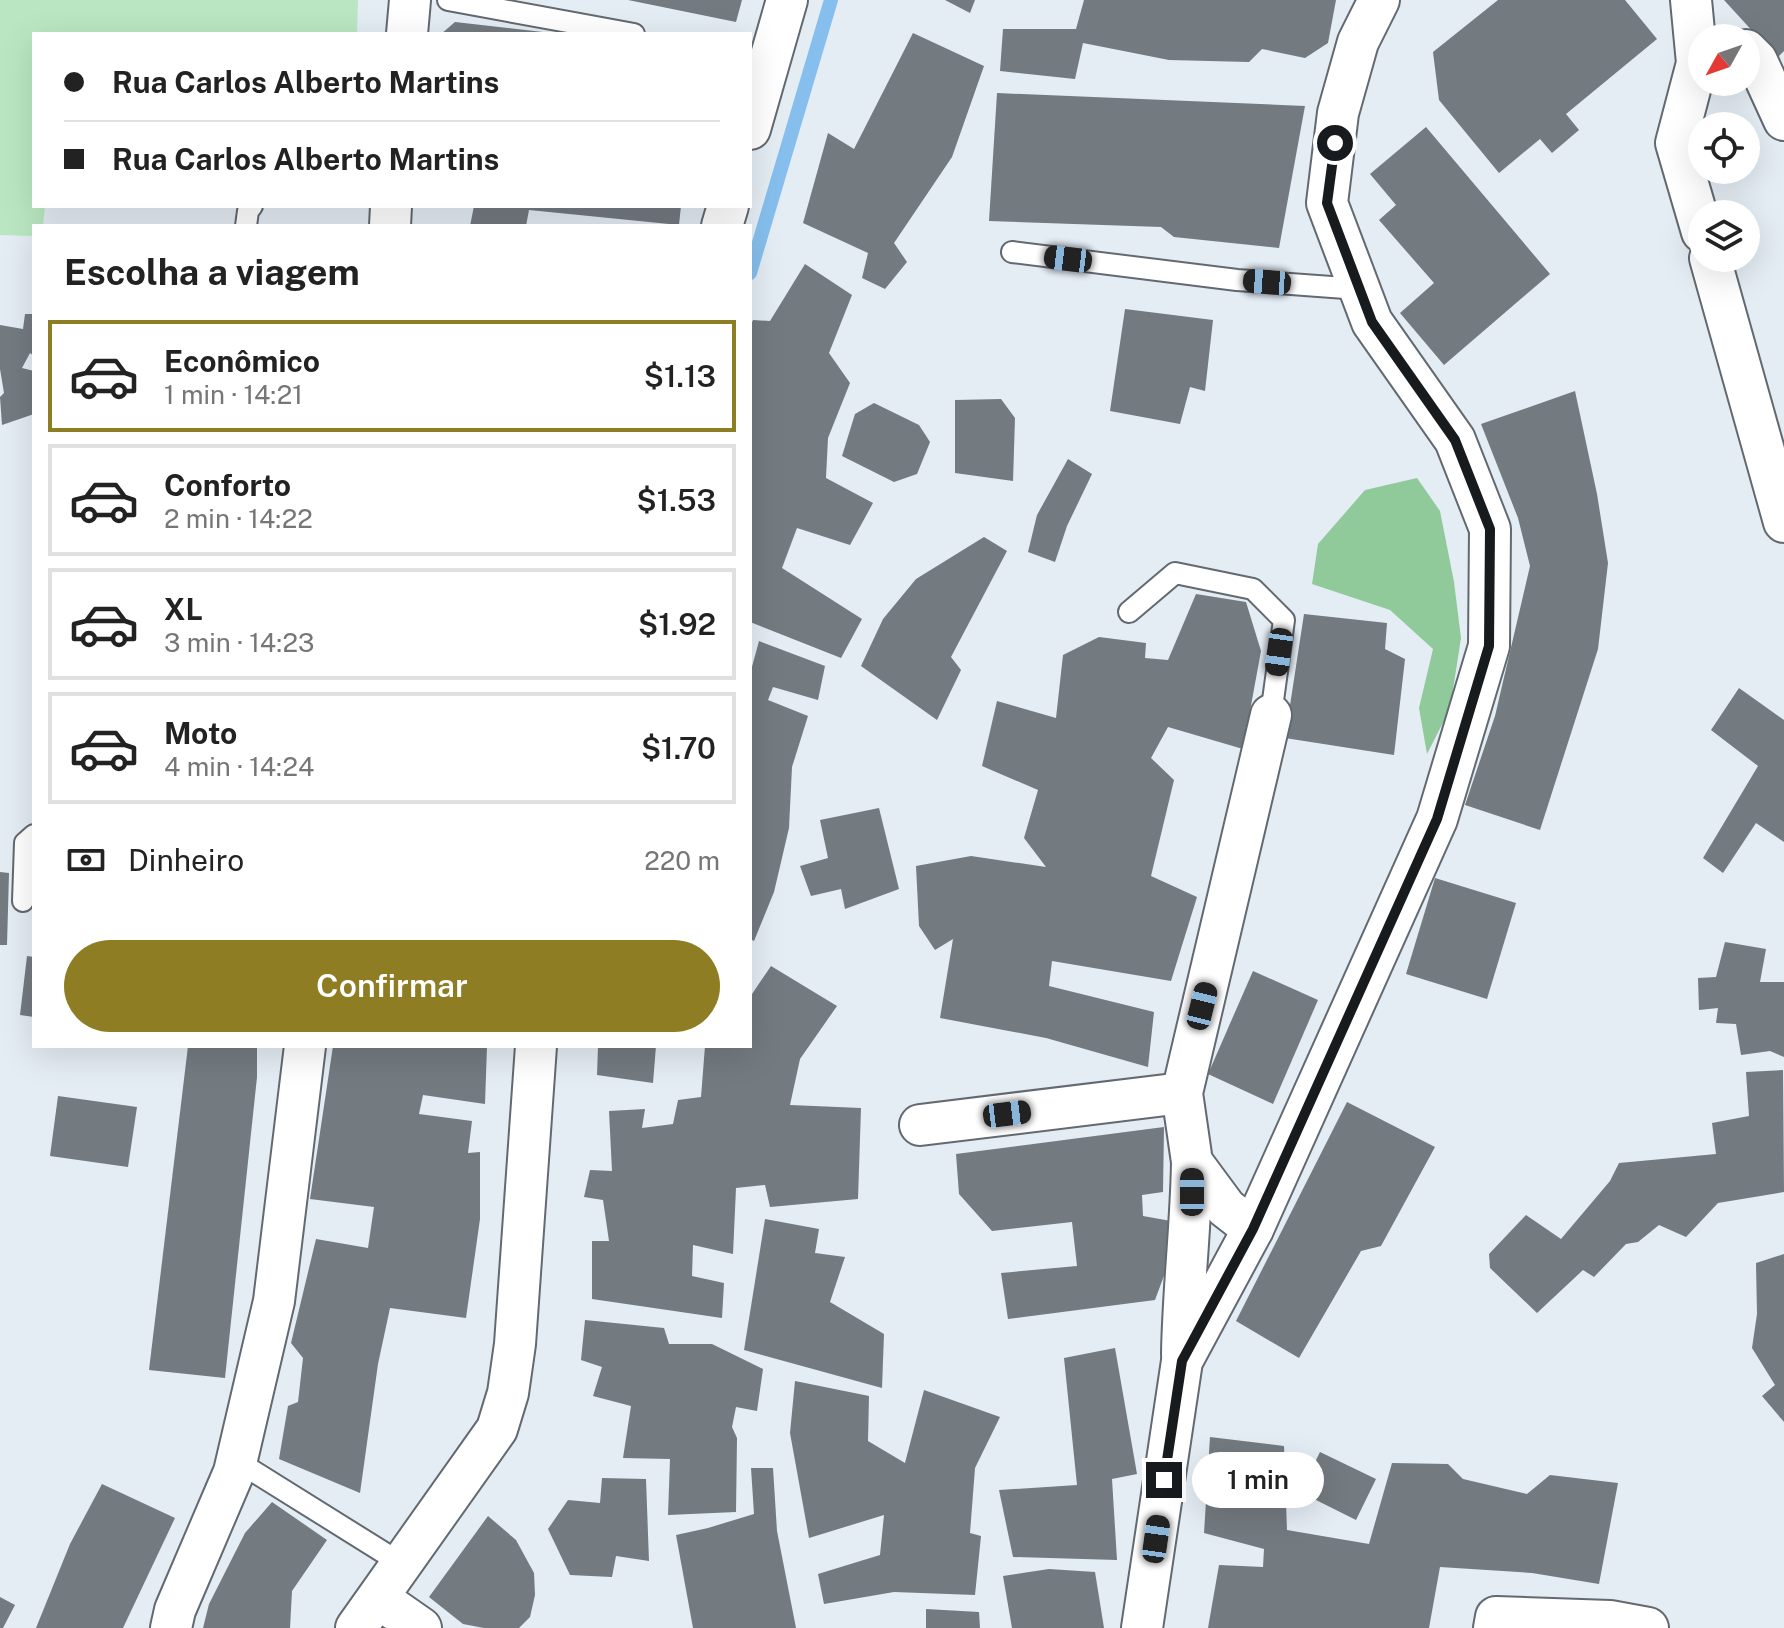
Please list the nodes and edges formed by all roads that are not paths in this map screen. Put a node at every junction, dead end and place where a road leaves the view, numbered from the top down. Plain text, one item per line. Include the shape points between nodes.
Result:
1 (410, 0) edge
2 (448, 0) edge
3 (787, 0) edge
4 (1379, 0) edge
5 (1692, 0) edge
6 (1718, 24) edge
7 (407, 32) edge
8 (623, 32) edge
9 (760, 57) edge
10 (1760, 68) edge
11 (752, 115) edge
12 (1784, 120) edge
13 (1693, 200) edge
14 (1012, 252) dead end
15 (1714, 272) edge
16 (1359, 289) junction
17 (1784, 522) edge
18 (1129, 612) dead end
19 (1271, 715) joint
20 (32, 837) edge
21 (23, 901) dead end
22 (305, 1048) edge
23 (536, 1048) edge
24 (1182, 1093) junction
25 (920, 1125) dead end
26 (1192, 1162) junction
27 (1253, 1229) junction
28 (1182, 1361) junction
29 (237, 1461) junction
30 (402, 1564) junction
31 (367, 1613) edge
32 (171, 1628) edge
33 (421, 1628) edge
34 (1142, 1628) edge
35 (1494, 1628) edge
36 (1648, 1628) edge

1 - 7 street
2 - 8 lane
3 - 9 street
4 - 16 street via 1358,42 1338,113 1327,203
5 - 6 street
5 - 13 street via 1697,63 1676,143
9 - 11 street
10 - 12 street
14 - 16 lane
15 - 17 street
16 - 27 street via 1372,322 1455,440 1490,529 1489,646 1437,819
18 - 19 lane via 1175,573 1253,589 1284,620
19 - 24 street
20 - 21 lane via 25,843
22 - 29 street via 274,1301
23 - 30 street via 508,1393 497,1429
24 - 25 street
24 - 26 street
26 - 27 street via 1226,1208
26 - 28 street
27 - 28 street
28 - 34 street
29 - 30 lane
29 - 32 street
30 - 31 street
31 - 33 street
35 - 36 street via 1496,1617 1610,1621

